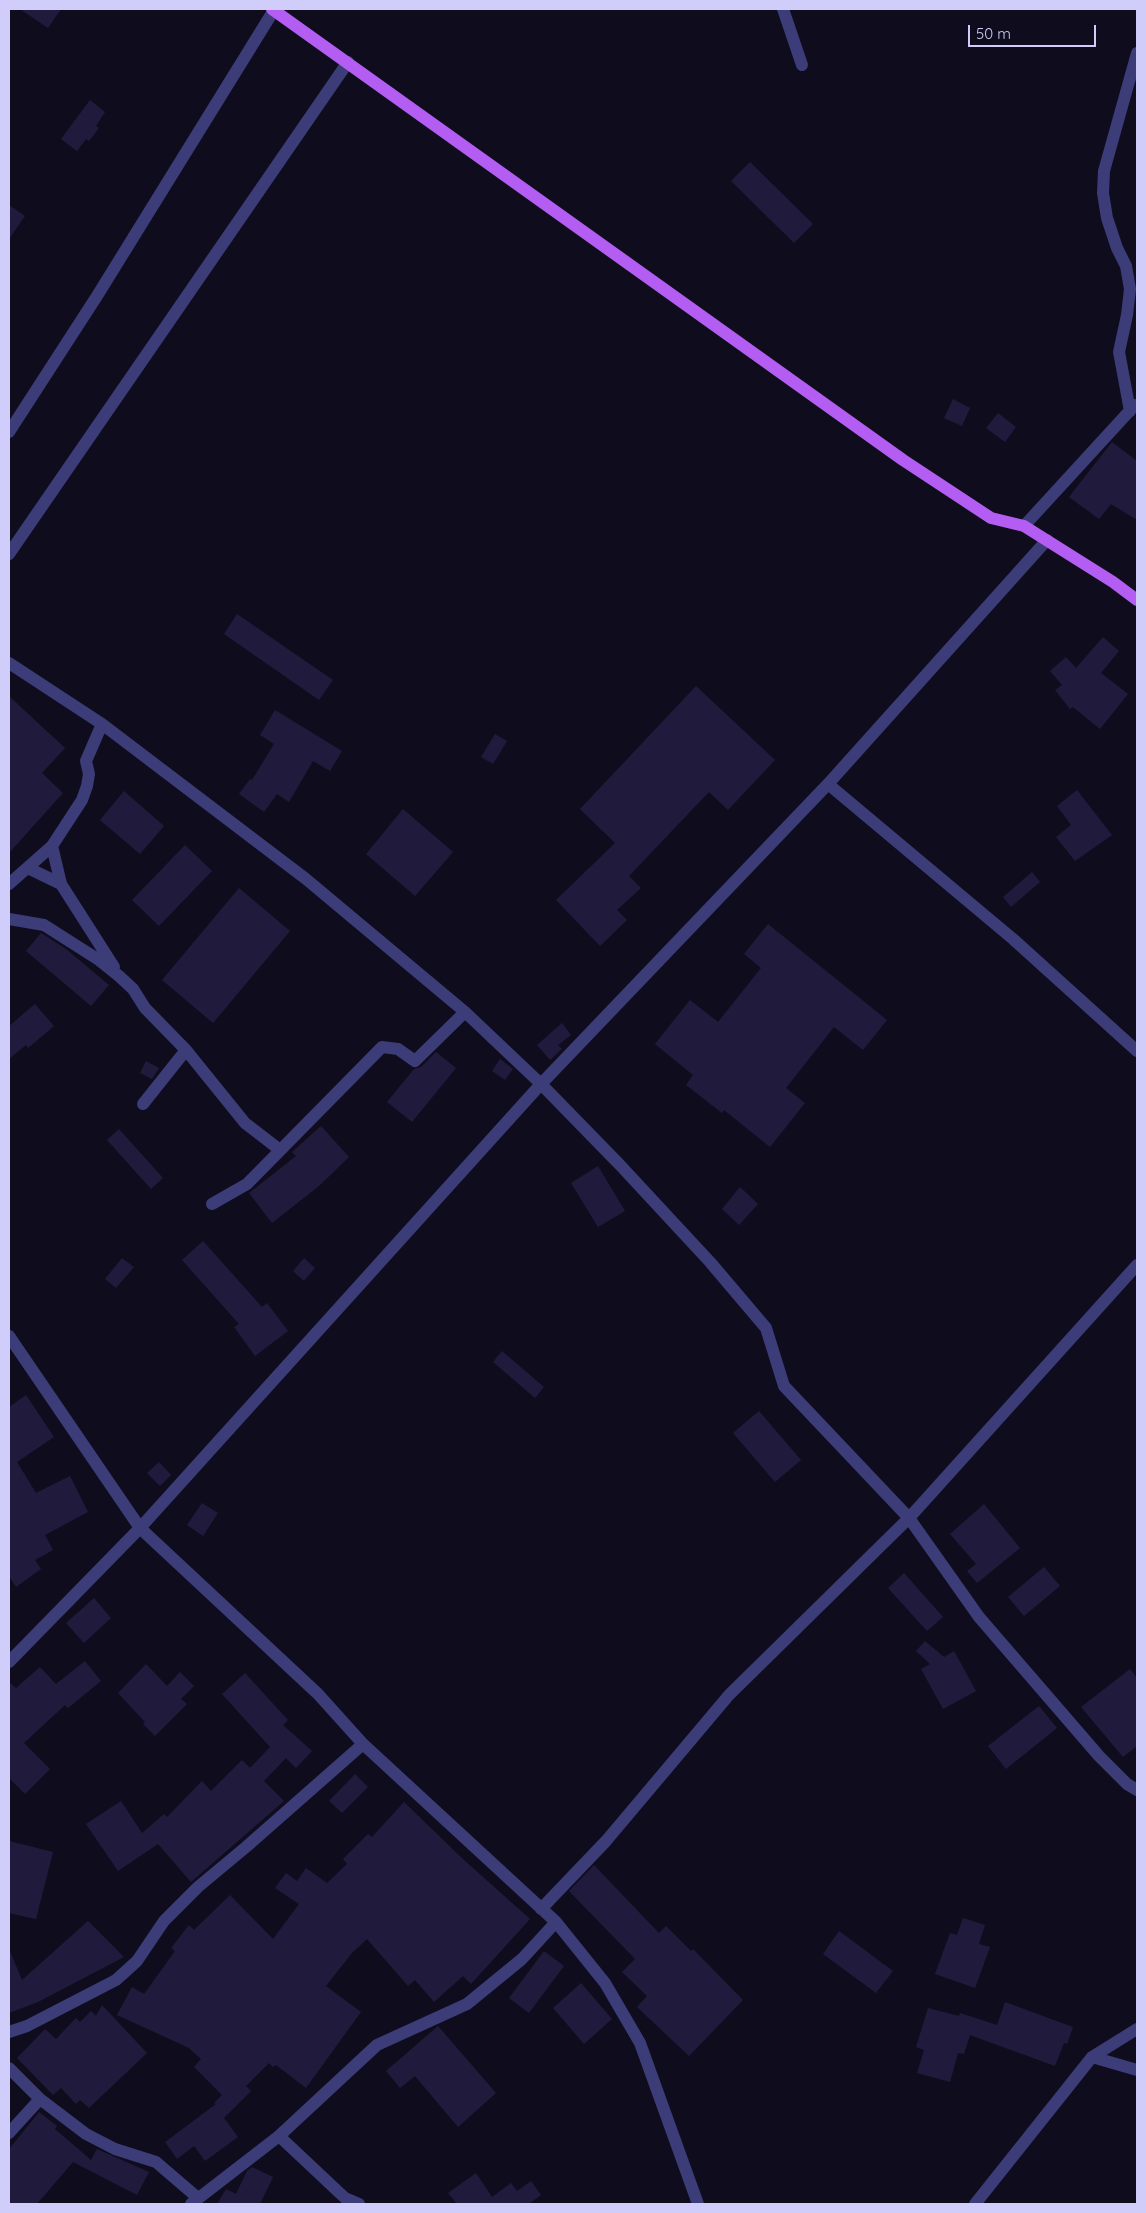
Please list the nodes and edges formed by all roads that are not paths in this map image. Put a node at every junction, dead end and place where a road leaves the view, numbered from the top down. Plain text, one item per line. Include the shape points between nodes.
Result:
1 (273, 9) edge
2 (782, 9) edge
3 (1137, 53) edge
4 (348, 62) junction
5 (802, 65) dead end
6 (1134, 407) edge
7 (9, 432) edge
8 (1024, 526) junction
9 (1047, 540) junction
10 (9, 554) edge
11 (1137, 600) edge
12 (9, 663) edge
13 (102, 724) junction
14 (828, 784) junction
15 (52, 846) junction
16 (28, 868) junction
17 (9, 884) edge
18 (61, 884) junction
19 (9, 919) edge
20 (119, 976) junction
21 (465, 1012) junction
22 (186, 1050) junction
23 (1137, 1051) edge
24 (541, 1084) junction
25 (143, 1104) dead end
26 (280, 1150) junction
27 (212, 1204) dead end
28 (1137, 1266) edge
29 (9, 1336) edge
30 (909, 1518) junction
31 (140, 1528) junction
32 (9, 1662) edge
33 (363, 1744) junction
34 (1137, 1790) edge
35 (541, 1909) junction
36 (556, 1922) junction
37 (1137, 2029) edge
38 (9, 2032) edge
39 (1092, 2056) junction
40 (9, 2068) edge
41 (1137, 2070) edge
42 (40, 2099) junction
43 (9, 2132) edge
44 (280, 2136) junction
45 (194, 2201) edge
46 (359, 2204) edge
47 (698, 2204) edge
48 (975, 2204) edge

1 - 4 main road
1 - 7 street
2 - 5 street
3 - 6 street via 1104,171 1103,193 1107,218 1126,266 1130,289 1119,352
4 - 8 main road via 903,460 991,518
4 - 10 street
6 - 8 street
8 - 9 main road
9 - 11 main road
9 - 14 street
12 - 13 street
13 - 15 street via 86,761 89,774 85,793
13 - 21 street via 306,879
14 - 23 street via 1013,939
14 - 24 street
15 - 16 street
15 - 18 street
16 - 17 street
16 - 18 street
18 - 20 street
19 - 20 street via 44,925
20 - 22 street
21 - 24 street
21 - 26 street via 414,1061 398,1049 382,1047
22 - 25 street
22 - 26 street via 245,1123
24 - 30 street via 716,1269 766,1328 784,1386
24 - 31 street
26 - 27 street via 247,1184
28 - 30 street
29 - 31 street
30 - 34 street via 979,1617 1099,1756
30 - 35 street via 729,1695 606,1841
31 - 32 street
31 - 33 street via 318,1694
33 - 35 street
33 - 38 street via 198,1887 164,1921 137,1961 116,1980
35 - 36 street
36 - 44 street via 522,1959 467,2004 377,2045
36 - 47 street via 605,1982 640,2043
37 - 39 street
39 - 41 street
39 - 48 street
40 - 42 street
42 - 43 street
42 - 45 street via 86,2134 115,2149 156,2162
44 - 45 street
44 - 46 street via 345,2198

